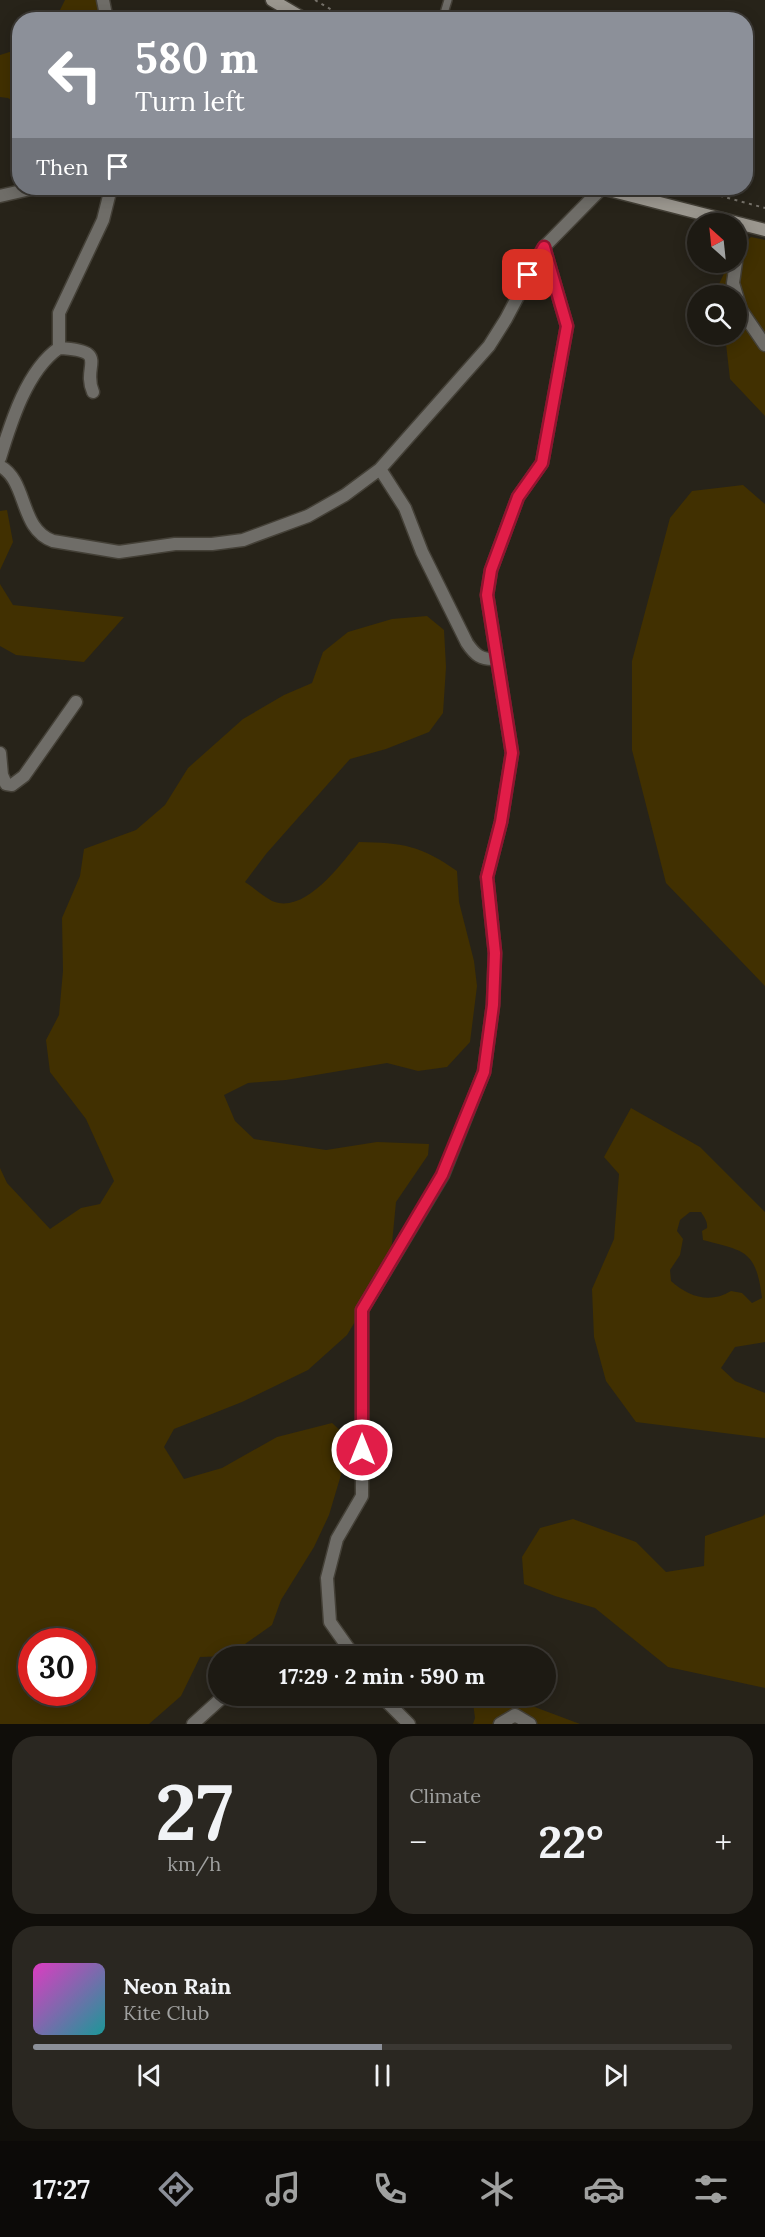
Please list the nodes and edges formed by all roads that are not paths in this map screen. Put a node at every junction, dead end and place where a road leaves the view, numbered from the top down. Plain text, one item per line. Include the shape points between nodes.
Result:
1 (272, 0) edge
2 (292, 12) edge
3 (109, 195) edge
4 (595, 195) edge
5 (629, 195) edge
6 (699, 213) edge
7 (747, 226) edge
8 (765, 230) edge
9 (544, 247) junction
10 (734, 273) edge
11 (765, 345) edge
12 (59, 348) junction
13 (93, 392) dead end
14 (0, 458) edge
15 (0, 466) edge
16 (380, 469) junction
17 (496, 659) junction
18 (76, 702) dead end
19 (0, 753) edge
20 (345, 1646) edge
21 (213, 1706) edge
22 (391, 1706) edge
23 (194, 1724) edge
24 (408, 1724) edge
25 (500, 1724) edge
26 (530, 1724) edge

1 - 2 street
3 - 12 street via 103,220 59,313
4 - 9 street
5 - 6 street
7 - 8 street
9 - 16 street via 489,346
9 - 17 street via 567,326 542,463 518,497 491,570 487,595
10 - 11 street via 733,283 741,310
12 - 13 street via 85,352 90,357 93,364 89,384
12 - 14 street via 50,354 29,384
15 - 16 street via 13,479 32,522 44,538 119,552 243,540 308,516
16 - 17 street via 405,508 467,643 475,655 485,660
17 - 20 street via 512,753 487,877 495,953 484,1072 442,1175 362,1310 362,1496 337,1539 327,1578 330,1622
18 - 19 street via 24,776 12,785 6,784 2,775
21 - 23 street
22 - 24 street
25 - 26 street via 515,1715

